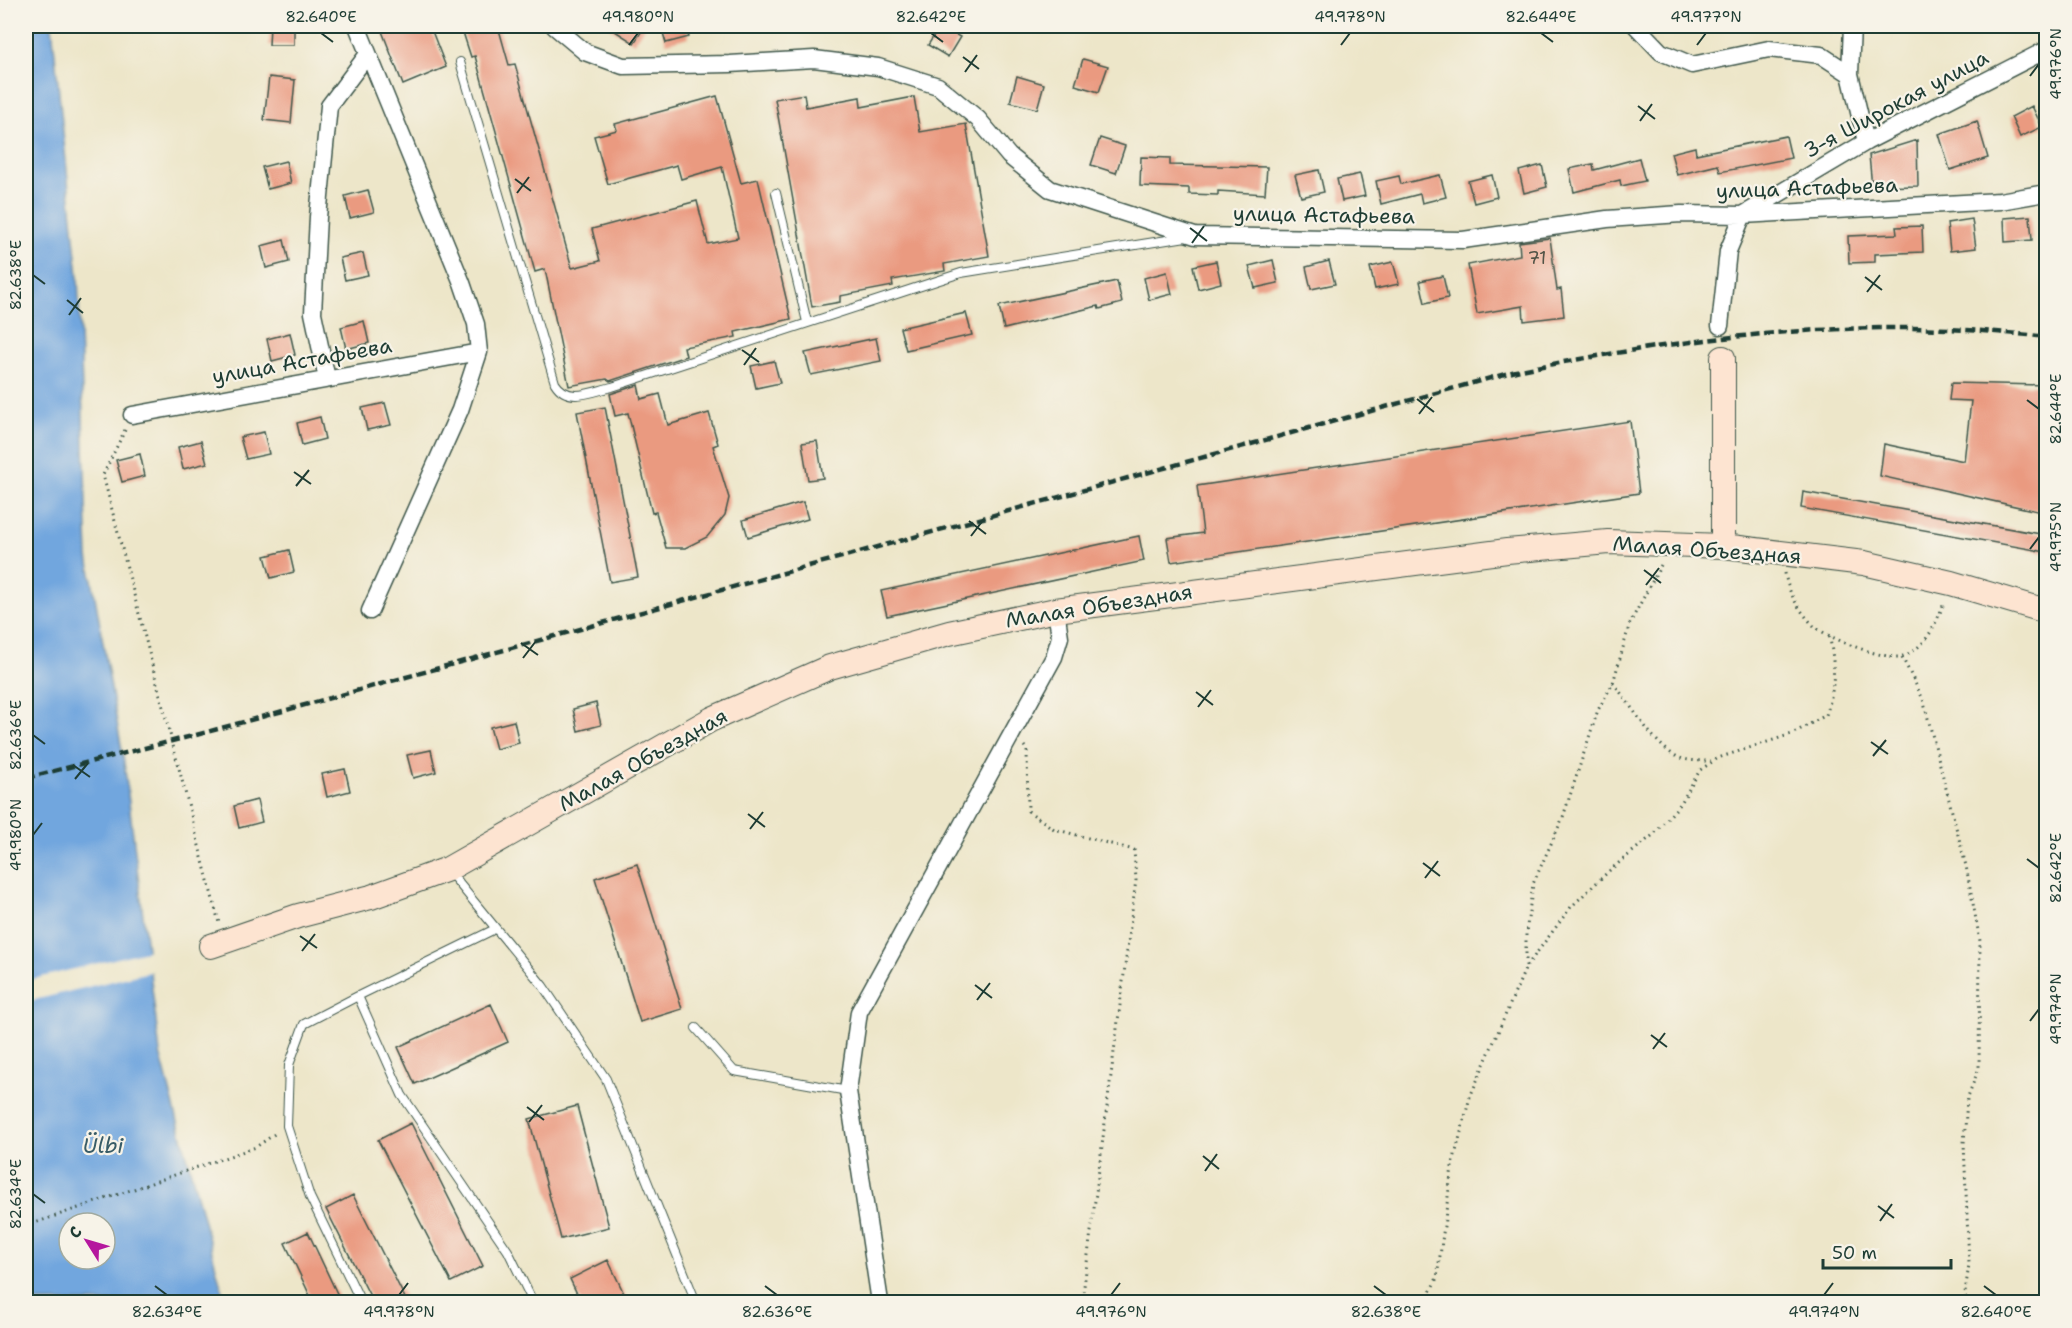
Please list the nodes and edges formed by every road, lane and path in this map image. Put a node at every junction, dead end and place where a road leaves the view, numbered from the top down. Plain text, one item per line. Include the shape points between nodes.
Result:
1 (357, 26) edge
2 (554, 26) edge
3 (1636, 26) edge
4 (1852, 26) edge
5 (2046, 50) edge
6 (368, 54) junction
7 (460, 62) dead end
8 (1850, 74) junction
9 (1866, 142) junction
10 (776, 193) dead end
11 (2046, 193) edge
12 (1743, 215) junction
13 (1196, 236) junction
14 (807, 322) junction
15 (1720, 326) dead end
16 (479, 351) junction
17 (1723, 358) dead end
18 (327, 379) junction
19 (132, 415) joint
20 (1670, 544) junction
21 (1723, 546) junction
22 (1783, 554) junction
23 (1951, 583) junction
24 (1056, 610) junction
25 (370, 611) dead end
26 (2046, 611) edge
27 (1829, 634) junction
28 (1902, 657) junction
29 (1613, 683) junction
30 (1012, 735) junction
31 (1713, 762) junction
32 (448, 869) junction
33 (495, 929) junction
34 (217, 943) joint
35 (1526, 967) junction
36 (358, 996) junction
37 (696, 1028) dead end
38 (848, 1091) junction
39 (287, 1126) junction
40 (26, 1226) edge
41 (362, 1302) edge
42 (533, 1302) edge
43 (696, 1302) edge
44 (880, 1302) edge
45 (1082, 1302) edge
46 (1425, 1302) edge
47 (1966, 1302) edge

1 - 6 street
2 - 13 street, улица Астафьева via 585,52 623,66 814,59 878,67 938,86 978,119 1009,156 1050,189
3 - 8 street via 1661,52 1692,65 1769,49 1821,55
4 - 8 street
5 - 9 street, 3-я Широкая улица
6 - 16 street via 462,283 476,324
6 - 18 street via 329,106 313,313
7 - 14 lane via 560,392 574,396 612,387
8 - 9 street
9 - 12 street, 3-я Широкая улица
10 - 14 lane
11 - 12 street, улица Астафьева via 2000,201
12 - 13 street, улица Астафьева via 1607,219 1463,240
12 - 15 street via 1728,251
13 - 14 lane via 961,273
16 - 18 street, улица Астафьева
16 - 25 street via 460,410
17 - 21 main road
18 - 19 street, улица Астафьева
19 - 34 path via 103,476
20 - 21 main road, Малая Объездная
20 - 24 main road, Малая Объездная via 1608,542 1507,550
20 - 29 path via 1630,623
21 - 22 main road, Малая Объездная
22 - 23 main road, Малая Объездная via 1864,563
22 - 27 path via 1787,590 1814,627
23 - 26 main road, Малая Объездная
23 - 28 path via 1930,636
24 - 30 street via 1060,637 1054,657
24 - 32 main road, Малая Объездная via 949,633 830,667 712,719
27 - 28 path via 1874,655
27 - 31 path via 1835,667 1834,692 1826,715 1792,734
28 - 47 path via 1923,699 1966,866 1980,941 1979,1068 1967,1099 1964,1143 1969,1263
29 - 31 path via 1657,743 1682,759
29 - 35 path via 1598,710 1563,817 1533,884
30 - 38 street via 859,1012
30 - 45 path via 1027,750 1028,812 1054,829 1134,850 1136,880
31 - 35 path via 1700,770 1681,803 1653,835 1571,907
32 - 33 lane
32 - 34 main road, Малая Объездная via 371,897
33 - 36 lane
33 - 43 lane via 543,986 606,1079
35 - 46 path via 1470,1097 1452,1167 1437,1278
36 - 39 lane via 304,1024 289,1065
36 - 42 lane via 402,1095 508,1251
37 - 38 lane via 734,1071
38 - 44 street
39 - 40 path via 256,1147
39 - 41 lane via 310,1197

